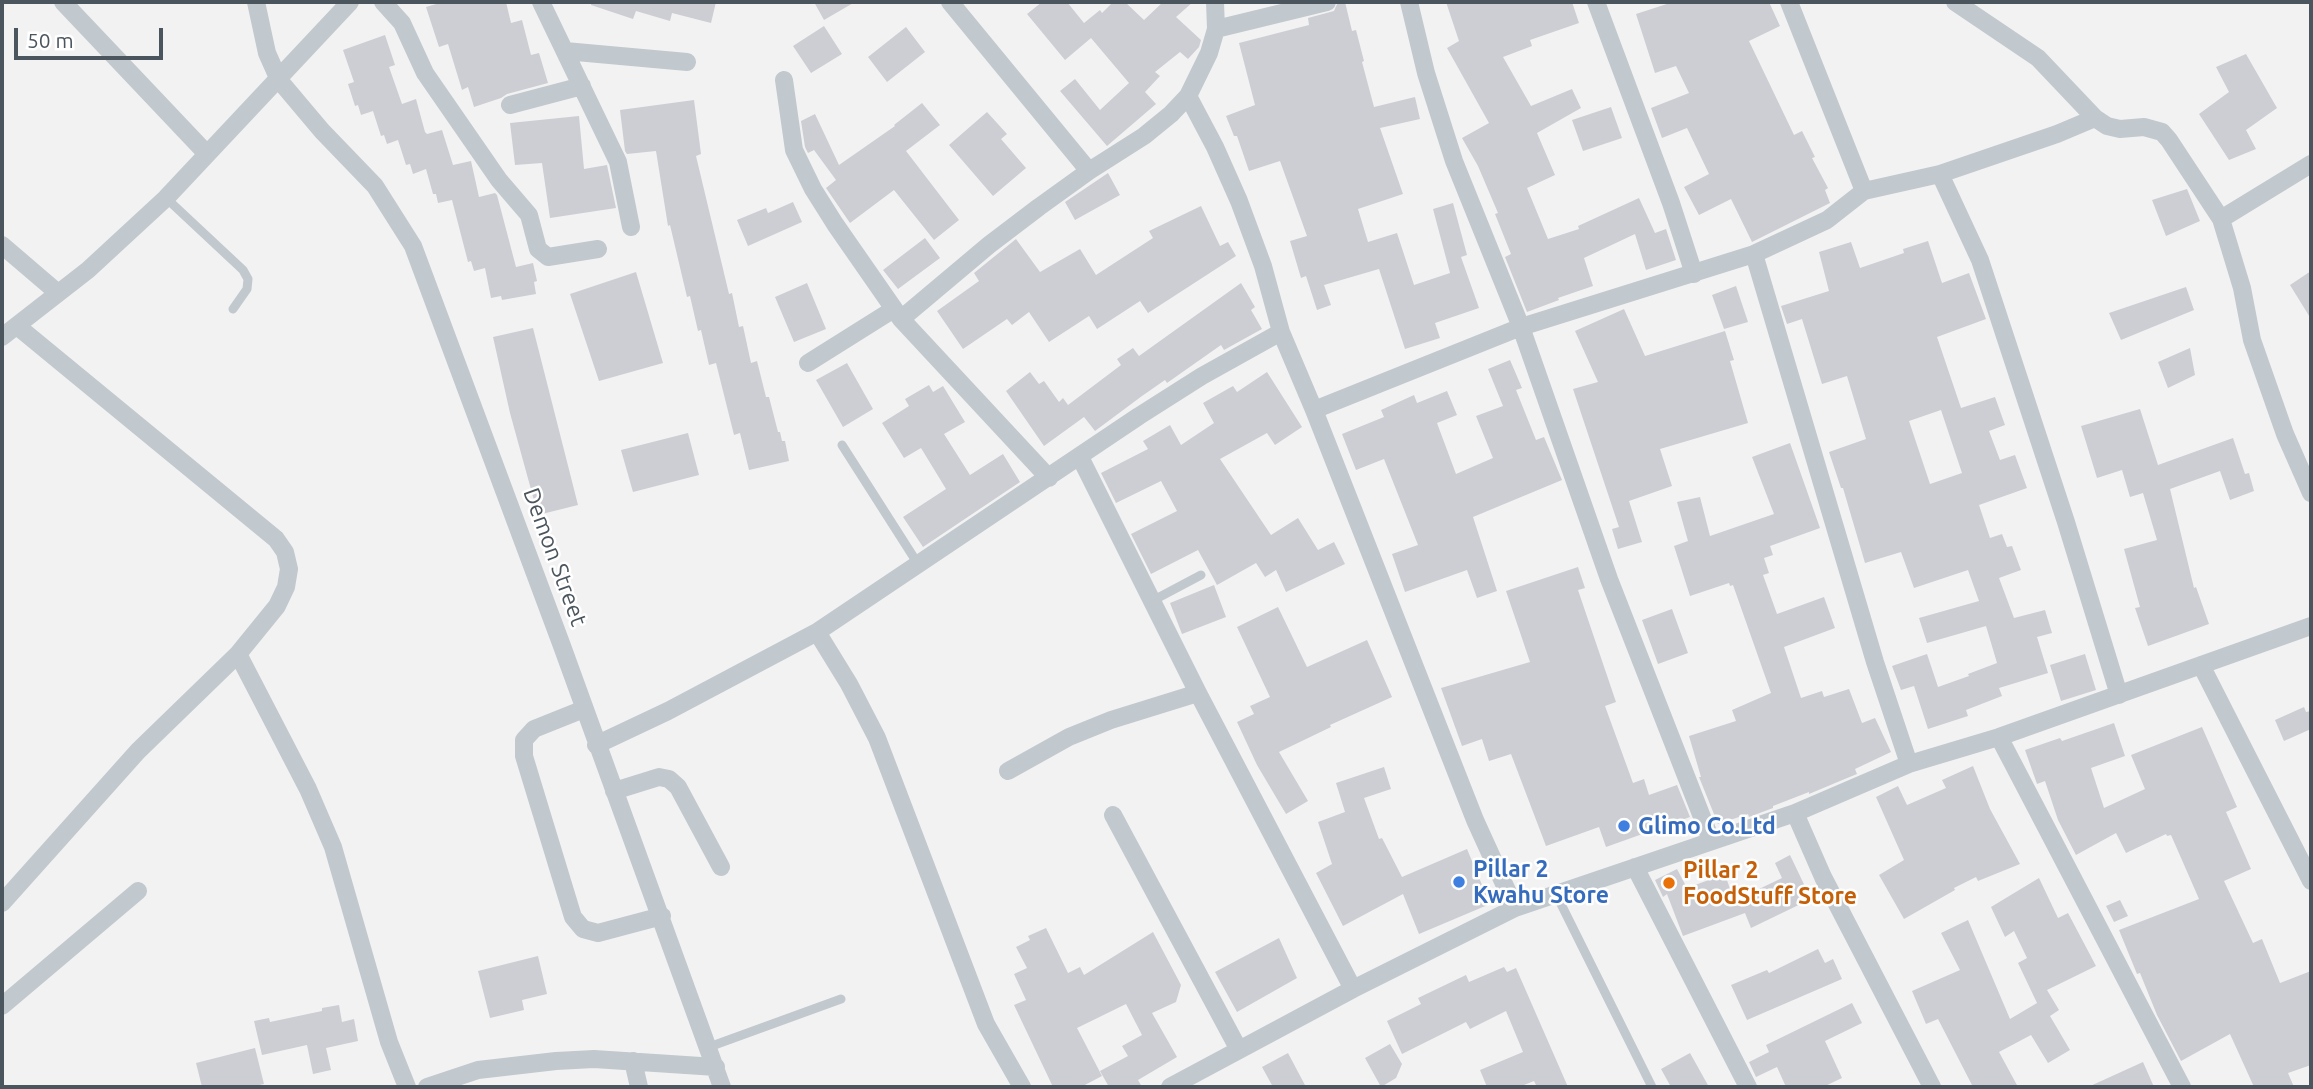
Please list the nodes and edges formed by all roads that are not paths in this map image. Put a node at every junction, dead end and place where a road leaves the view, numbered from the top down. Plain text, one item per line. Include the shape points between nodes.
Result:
1 (63, 2) edge
2 (256, 2) edge
3 (350, 2) edge
4 (383, 2) edge
5 (541, 2) edge
6 (950, 2) edge
7 (1215, 2) edge
8 (1327, 2) edge
9 (1409, 2) edge
10 (1596, 2) edge
11 (1789, 2) edge
12 (1955, 2) edge
13 (1216, 29) junction
14 (565, 51) junction
15 (687, 62) dead end
16 (279, 80) junction
17 (784, 80) dead end
18 (582, 86) junction
19 (1188, 96) junction
20 (510, 105) dead end
21 (2095, 118) junction
22 (206, 154) junction
23 (2311, 164) edge
24 (1089, 171) junction
25 (1940, 174) junction
26 (1864, 191) junction
27 (166, 198) junction
28 (2221, 219) junction
29 (631, 227) dead end
30 (2, 245) edge
31 (598, 249) dead end
32 (1754, 254) junction
33 (1694, 274) junction
34 (58, 293) junction
35 (233, 309) dead end
36 (897, 314) junction
37 (17, 326) junction
38 (1521, 327) junction
39 (1281, 332) junction
40 (2, 337) edge
41 (808, 363) dead end
42 (1314, 410) junction
43 (842, 446) dead end
44 (1080, 457) junction
45 (1049, 478) junction
46 (2311, 490) edge
47 (918, 564) junction
48 (1201, 575) dead end
49 (1152, 601) junction
50 (2311, 626) edge
51 (817, 632) junction
52 (238, 654) junction
53 (2201, 665) junction
54 (1198, 693) junction
55 (2119, 695) junction
56 (584, 709) junction
57 (1999, 737) junction
58 (596, 745) junction
59 (1909, 764) junction
60 (1008, 771) dead end
61 (614, 791) junction
62 (1795, 813) junction
63 (1113, 816) dead end
64 (1711, 840) junction
65 (721, 867) dead end
66 (1635, 867) junction
67 (2311, 881) edge
68 (138, 891) dead end
69 (1556, 894) junction
70 (2, 903) edge
71 (1515, 908) junction
72 (662, 916) junction
73 (1353, 989) junction
74 (841, 999) dead end
75 (2, 1006) edge
76 (709, 1047) junction
77 (1239, 1050) junction
78 (633, 1061) junction
79 (716, 1067) junction
80 (407, 1087) edge
81 (428, 1087) edge
82 (639, 1087) edge
83 (722, 1087) edge
84 (1022, 1087) edge
85 (1170, 1087) edge
86 (1652, 1087) edge
87 (1748, 1087) edge
88 (1932, 1087) edge
89 (2182, 1087) edge

1 - 22 street
2 - 16 street, Demon Street via 267,53
3 - 16 street
4 - 31 street via 402,23 425,73 499,180 529,215 538,249 548,257
5 - 14 street
6 - 24 street
7 - 13 street
8 - 13 street
9 - 38 street via 1454,161
10 - 33 street
11 - 26 street
12 - 21 street via 2038,58
13 - 19 street
14 - 15 street
14 - 18 street
16 - 22 street
16 - 56 street, Demon Street via 375,186 412,246
17 - 36 street via 794,150 835,224
18 - 20 street
18 - 29 street via 618,162
19 - 24 street via 1143,136
19 - 39 street via 1239,201 1264,266
21 - 25 street
21 - 28 street via 2120,129 2144,127 2162,132
22 - 27 street
23 - 28 street
24 - 36 street
25 - 26 street
25 - 55 street via 1980,260
26 - 32 street via 1827,220
27 - 34 street
27 - 35 lane via 243,270 247,289
28 - 46 street via 2252,340 2285,434
30 - 34 street
32 - 33 street
32 - 59 street
33 - 38 street
34 - 37 street
36 - 41 street
36 - 45 street
37 - 40 street
37 - 52 street via 251,516 285,552 289,569 286,587 277,606
38 - 42 street
38 - 64 street via 1609,579
39 - 42 street
39 - 44 street via 1202,376
42 - 71 street via 1475,820
43 - 47 lane
44 - 45 street
44 - 49 street
45 - 47 street
47 - 51 street
48 - 49 lane
49 - 54 street
50 - 53 street
51 - 58 street
51 - 84 street via 877,738 986,1024
52 - 70 street via 138,751
52 - 80 street via 333,848 389,1042
53 - 55 street
53 - 67 street
54 - 60 street via 1069,737
54 - 73 street
55 - 57 street
56 - 58 street, Demon Street
56 - 72 street via 534,729 524,740 524,756 573,917 583,929 598,933
57 - 59 street
57 - 89 street
58 - 61 street, Demon Street
59 - 62 street
61 - 65 street via 659,777 669,779 678,787
61 - 72 street, Demon Street
62 - 64 street
62 - 88 street via 1823,877
63 - 77 street
64 - 66 street
66 - 69 street
66 - 87 street
68 - 75 street
69 - 71 street
69 - 86 lane
71 - 73 street
72 - 76 street, Demon Street
73 - 77 street
74 - 76 lane
76 - 79 street, Demon Street
77 - 85 street
78 - 79 street
78 - 81 street via 556,1061 478,1070
78 - 82 street
79 - 83 street, Demon Street

